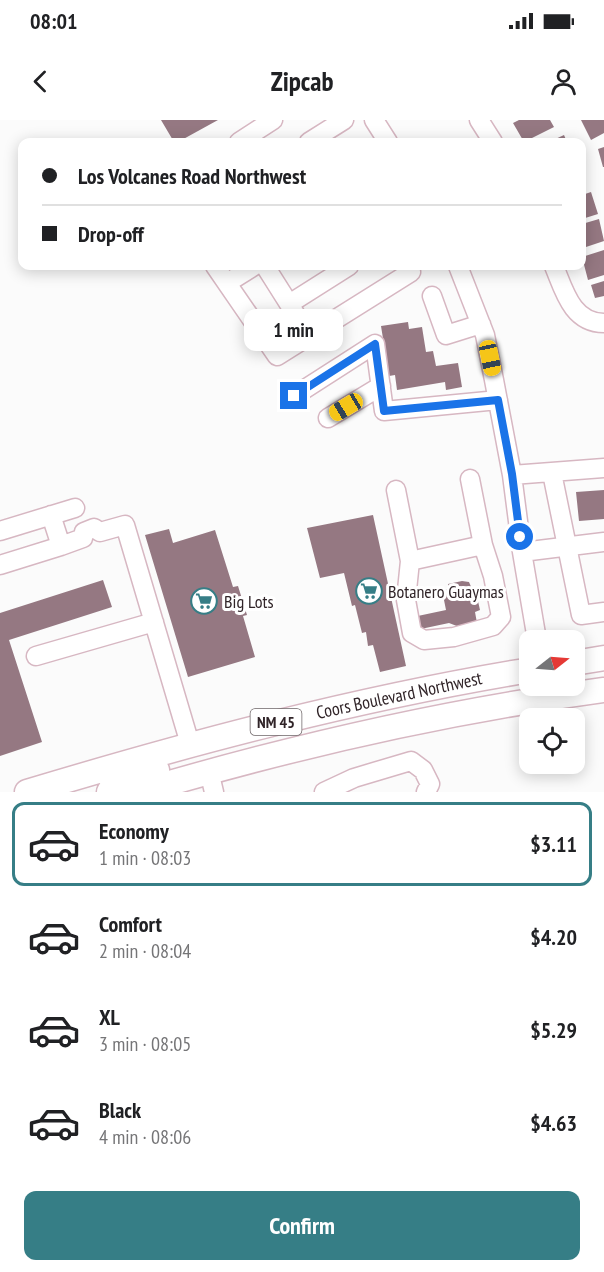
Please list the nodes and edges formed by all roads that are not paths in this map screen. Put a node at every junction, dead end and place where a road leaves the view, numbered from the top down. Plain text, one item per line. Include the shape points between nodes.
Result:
1 (273, 120) edge
2 (344, 120) edge
3 (374, 120) edge
4 (479, 120) edge
5 (245, 138) edge
6 (320, 138) edge
7 (385, 138) edge
8 (490, 138) edge
9 (218, 270) edge
10 (248, 270) edge
11 (268, 270) edge
12 (342, 270) edge
13 (410, 270) edge
14 (461, 270) edge
15 (556, 270) edge
16 (227, 283) junction
17 (432, 297) dead end
18 (289, 304) junction
19 (481, 324) junction
20 (604, 324) edge
21 (309, 336) junction
22 (381, 386) junction
23 (294, 396) dead end
24 (498, 400) junction
25 (328, 418) dead end
26 (604, 468) edge
27 (552, 472) junction
28 (512, 474) junction
29 (470, 479) dead end
30 (396, 490) dead end
31 (75, 507) dead end
32 (51, 515) junction
33 (0, 531) edge
34 (604, 542) edge
35 (483, 545) junction
36 (61, 546) junction
37 (567, 546) junction
38 (522, 552) junction
39 (410, 561) junction
40 (0, 565) edge
41 (604, 612) edge
42 (154, 622) junction
43 (535, 630) edge
44 (36, 656) dead end
45 (604, 658) edge
46 (585, 661) edge
47 (519, 672) edge
48 (604, 690) edge
49 (585, 691) edge
50 (530, 696) edge
51 (290, 719) junction
52 (190, 744) junction
53 (211, 782) edge
54 (27, 792) edge
55 (109, 792) edge
56 (139, 792) edge
57 (324, 792) edge
58 (426, 792) edge

1 - 5 street
2 - 6 street
3 - 7 street
4 - 8 street
9 - 16 street
10 - 16 street
11 - 18 street
12 - 18 street
13 - 21 street
14 - 19 street
15 - 20 street via 568,301 579,315
16 - 21 street via 277,356
17 - 19 street via 446,335
18 - 21 street
19 - 24 street
22 - 23 street via 375,344
22 - 24 street via 384,411
22 - 25 street
24 - 28 street
26 - 27 street
27 - 28 street
27 - 37 street
28 - 38 street
29 - 35 street
30 - 39 street
31 - 32 street
32 - 33 street
32 - 36 street
34 - 37 street
35 - 39 street
35 - 39 street via 501,617 493,626 454,637 424,640 412,633 406,600
36 - 40 street
36 - 42 street via 125,525
37 - 38 street
37 - 41 street via 581,615
38 - 43 street
42 - 44 street
42 - 52 street
45 - 46 main road
47 - 51 main road, Coors Boulevard Northwest / NM 45
48 - 49 main road, Coors Boulevard Northwest / NM 45
50 - 53 main road, Coors Boulevard Northwest / NM 45 via 400,726
51 - 52 main road, Coors Boulevard Northwest / NM 45
51 - 53 main road via 278,736 221,754
52 - 54 main road, Coors Boulevard Northwest / NM 45
52 - 55 main road via 176,761 113,785
53 - 56 main road, Coors Boulevard Northwest / NM 45
57 - 58 street via 354,778 411,761 423,770 430,784

